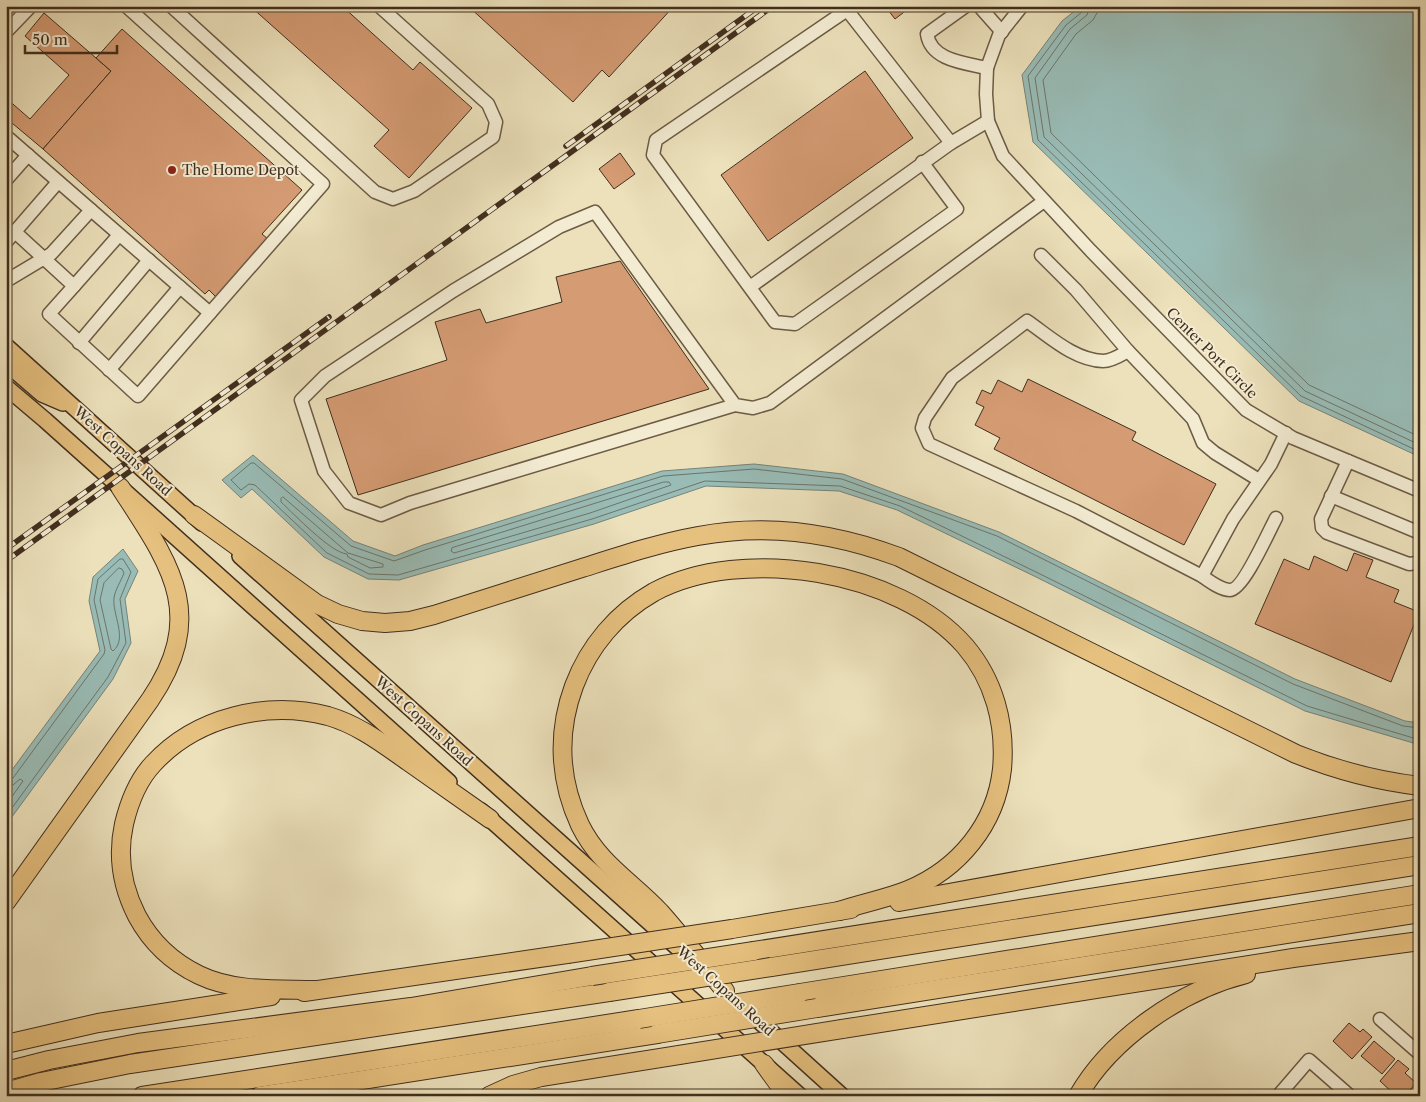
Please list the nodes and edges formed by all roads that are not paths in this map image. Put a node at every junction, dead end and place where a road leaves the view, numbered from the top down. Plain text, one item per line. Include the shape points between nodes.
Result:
1 (31, 6) edge
2 (126, 6) edge
3 (171, 6) edge
4 (379, 6) edge
5 (966, 6) edge
6 (978, 6) edge
7 (1022, 6) edge
8 (6, 32) edge
9 (1002, 32) junction
10 (988, 68) junction
11 (988, 121) junction
12 (6, 136) edge
13 (951, 143) junction
14 (28, 155) junction
15 (922, 162) junction
16 (6, 180) edge
17 (58, 182) junction
18 (1044, 200) junction
19 (91, 210) junction
20 (15, 232) junction
21 (119, 235) junction
22 (6, 242) edge
23 (1041, 255) dead end
24 (44, 258) junction
25 (149, 260) junction
26 (6, 281) edge
27 (74, 286) junction
28 (180, 287) junction
29 (750, 287) junction
30 (210, 313) junction
31 (79, 342) junction
32 (6, 346) edge
33 (1128, 351) junction
34 (6, 363) edge
35 (109, 370) junction
36 (6, 387) edge
37 (735, 404) junction
38 (74, 407) junction
39 (1286, 434) junction
40 (1348, 461) junction
41 (1259, 480) junction
42 (120, 487) junction
43 (1420, 491) edge
44 (1332, 496) junction
45 (194, 516) junction
46 (1276, 518) dead end
47 (1420, 533) edge
48 (1420, 560) edge
49 (1202, 576) junction
50 (1420, 786) edge
51 (1420, 808) edge
52 (490, 818) junction
53 (1420, 846) edge
54 (1420, 865) edge
55 (1420, 894) edge
56 (6, 902) edge
57 (839, 911) junction
58 (1420, 913) edge
59 (1420, 941) edge
60 (1353, 951) junction
61 (314, 990) junction
62 (725, 991) junction
63 (1380, 1019) dead end
64 (6, 1044) edge
65 (1420, 1054) edge
66 (764, 1064) junction
67 (6, 1071) edge
68 (6, 1092) edge
69 (142, 1096) edge
70 (260, 1096) edge
71 (489, 1096) edge
72 (787, 1096) edge
73 (800, 1096) edge
74 (842, 1096) edge
75 (1078, 1096) edge
76 (1278, 1096) edge
77 (1350, 1096) edge

1 - 8 street
2 - 30 street via 323,184
3 - 4 street via 375,192 393,199 414,191 493,137 496,122 488,104
5 - 10 street via 927,34 928,44 939,54 957,62
6 - 9 street
7 - 9 street, Center Port Circle
9 - 10 street, Center Port Circle
10 - 11 street, Center Port Circle
11 - 13 street
11 - 18 street, Center Port Circle via 1003,156
12 - 14 street
13 - 15 street
13 - 29 street via 847,10 656,140 653,155
14 - 16 street
14 - 17 street
15 - 29 street
15 - 29 street via 957,209 795,324 775,322
17 - 19 street
17 - 20 street
18 - 37 street via 770,403 753,408
18 - 39 street, Center Port Circle via 1246,410
19 - 21 street
19 - 24 street
20 - 22 street
20 - 24 street
21 - 25 street
21 - 27 street
23 - 33 street
24 - 26 street
24 - 27 street
25 - 28 street
25 - 31 street
27 - 31 street via 49,314
28 - 30 street
28 - 35 street
30 - 35 street via 138,396
31 - 35 street
32 - 38 main road, West Copans Road
33 - 41 street via 1192,419 1203,443
33 - 49 street via 1103,361 1082,356 1027,320 952,378 925,418 922,428 929,444 1076,511
34 - 38 main road via 42,394
36 - 42 main road, West Copans Road
37 - 37 street via 410,503 381,515 349,503 324,472 301,400 325,376 453,291 559,227 595,212
38 - 45 main road, West Copans Road
39 - 40 street, Center Port Circle
39 - 41 street
40 - 43 street, Center Port Circle
40 - 44 street
41 - 49 street
42 - 52 main road, West Copans Road
42 - 56 highway via 160,549 174,581 179,610 174,654 150,700
44 - 47 street
44 - 48 street via 1321,520 1322,528 1327,532 1409,564
45 - 50 highway via 327,610 362,622 385,624 434,615 642,550 698,536 739,531 823,535 880,550 908,562 1296,754 1362,776
45 - 62 main road, West Copans Road
46 - 49 street via 1236,588 1230,590 1218,586
51 - 57 highway
52 - 61 highway via 370,734 308,712 271,710 231,717 194,732 153,764 130,803 121,842 125,884 146,930 173,959 212,980 249,988
52 - 66 main road, West Copans Road
53 - 67 highway, bridge via 592,976 411,1008 138,1043
54 - 68 highway, bridge via 130,1064
55 - 69 highway, bridge
57 - 61 highway, bridge
57 - 62 highway via 902,892 936,876 965,851 986,822 998,790 1003,747 997,705 980,666 963,644 921,611 879,590 825,574 772,568 715,572 682,580 640,600 597,641 577,680 564,723 565,781 581,827 597,852 659,911
58 - 70 highway, bridge
59 - 60 highway
60 - 71 highway, bridge via 541,1077 513,1084
60 - 75 highway via 1239,976 1180,1000 1120,1045
61 - 64 highway via 116,1020
62 - 74 main road, West Copans Road
63 - 65 street
66 - 72 highway
66 - 73 main road, West Copans Road
76 - 77 street via 1309,1060

